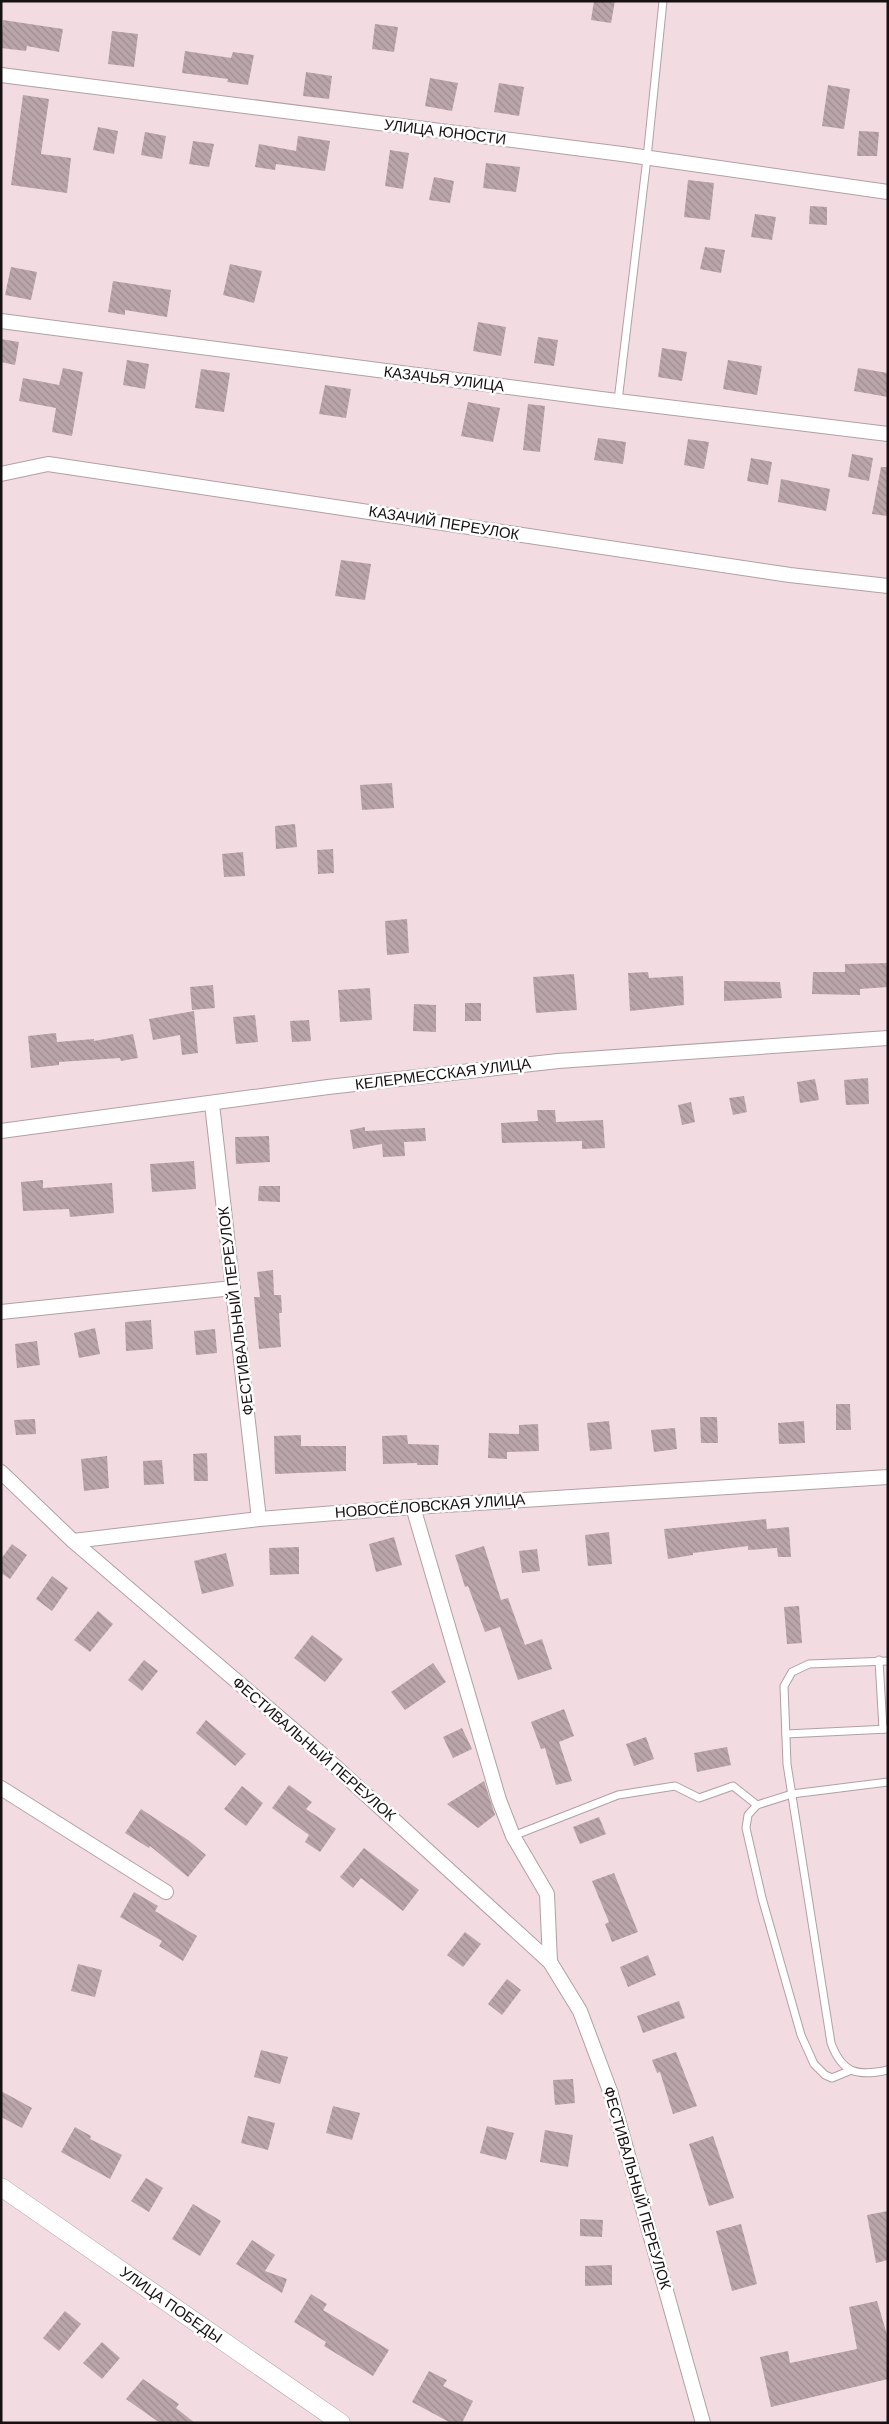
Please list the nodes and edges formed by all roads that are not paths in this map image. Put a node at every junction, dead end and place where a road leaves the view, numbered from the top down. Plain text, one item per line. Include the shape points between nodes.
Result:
1 (663, 1) edge
2 (1, 75) edge
3 (647, 158) junction
4 (888, 192) edge
5 (1, 321) edge
6 (618, 402) junction
7 (888, 434) edge
8 (1, 474) edge
9 (888, 586) edge
10 (888, 1038) edge
11 (212, 1104) junction
12 (1, 1131) edge
13 (233, 1288) junction
14 (1, 1312) edge
15 (1, 1472) edge
16 (888, 1477) edge
17 (413, 1506) junction
18 (259, 1519) junction
19 (73, 1541) junction
20 (879, 1660) junction
21 (888, 1660) edge
22 (885, 1729) edge
23 (786, 1734) junction
24 (888, 1782) edge
25 (1, 1788) edge
26 (792, 1794) junction
27 (757, 1805) junction
28 (513, 1836) junction
29 (166, 1892) dead end
30 (550, 1962) junction
31 (888, 2070) edge
32 (849, 2071) junction
33 (1, 2187) edge
34 (341, 2423) edge
35 (703, 2423) edge

1 - 3 lane
2 - 3 street, УЛИЦА ЮНОСТИ
3 - 4 street, УЛИЦА ЮНОСТИ
3 - 6 lane
5 - 6 street, КАЗАЧЬЯ УЛИЦА
6 - 7 street, КАЗАЧЬЯ УЛИЦА
8 - 9 street, КАЗАЧИЙ ПЕРЕУЛОК via 48,464 790,575
10 - 11 street, КЕЛЕРМЕССКАЯ УЛИЦА via 558,1060
11 - 12 street, КЕЛЕРМЕССКАЯ УЛИЦА
11 - 13 street, ФЕСТИВАЛЬНЫЙ ПЕРЕУЛОК
13 - 14 street
13 - 18 street, ФЕСТИВАЛЬНЫЙ ПЕРЕУЛОК
15 - 19 street
16 - 17 street, НОВОСЁЛОВСКАЯ УЛИЦА
17 - 18 street, НОВОСЁЛОВСКАЯ УЛИЦА
17 - 28 street, ФЕСТИВАЛЬНЫЙ ПЕРЕУЛОК via 499,1800
18 - 19 street, НОВОСЁЛОВСКАЯ УЛИЦА
19 - 30 street, ФЕСТИВАЛЬНЫЙ ПЕРЕУЛОК via 317,1750
20 - 21 lane
20 - 22 lane
20 - 23 lane via 809,1664 792,1672 784,1686
22 - 23 lane
23 - 26 lane
24 - 26 lane
25 - 29 street
26 - 27 lane
26 - 32 lane via 830,2043 836,2058
27 - 28 lane via 733,1786 699,1798 675,1786 618,1795
27 - 32 lane via 748,1815 746,1828 762,1898 801,2035 814,2064 825,2075 832,2078
28 - 30 street, ФЕСТИВАЛЬНЫЙ ПЕРЕУЛОК via 547,1894
30 - 35 street, ФЕСТИВАЛЬНЫЙ ПЕРЕУЛОК via 580,2011 610,2091
31 - 32 lane via 869,2075
33 - 34 street, УЛИЦА ПОБЕДЫ

